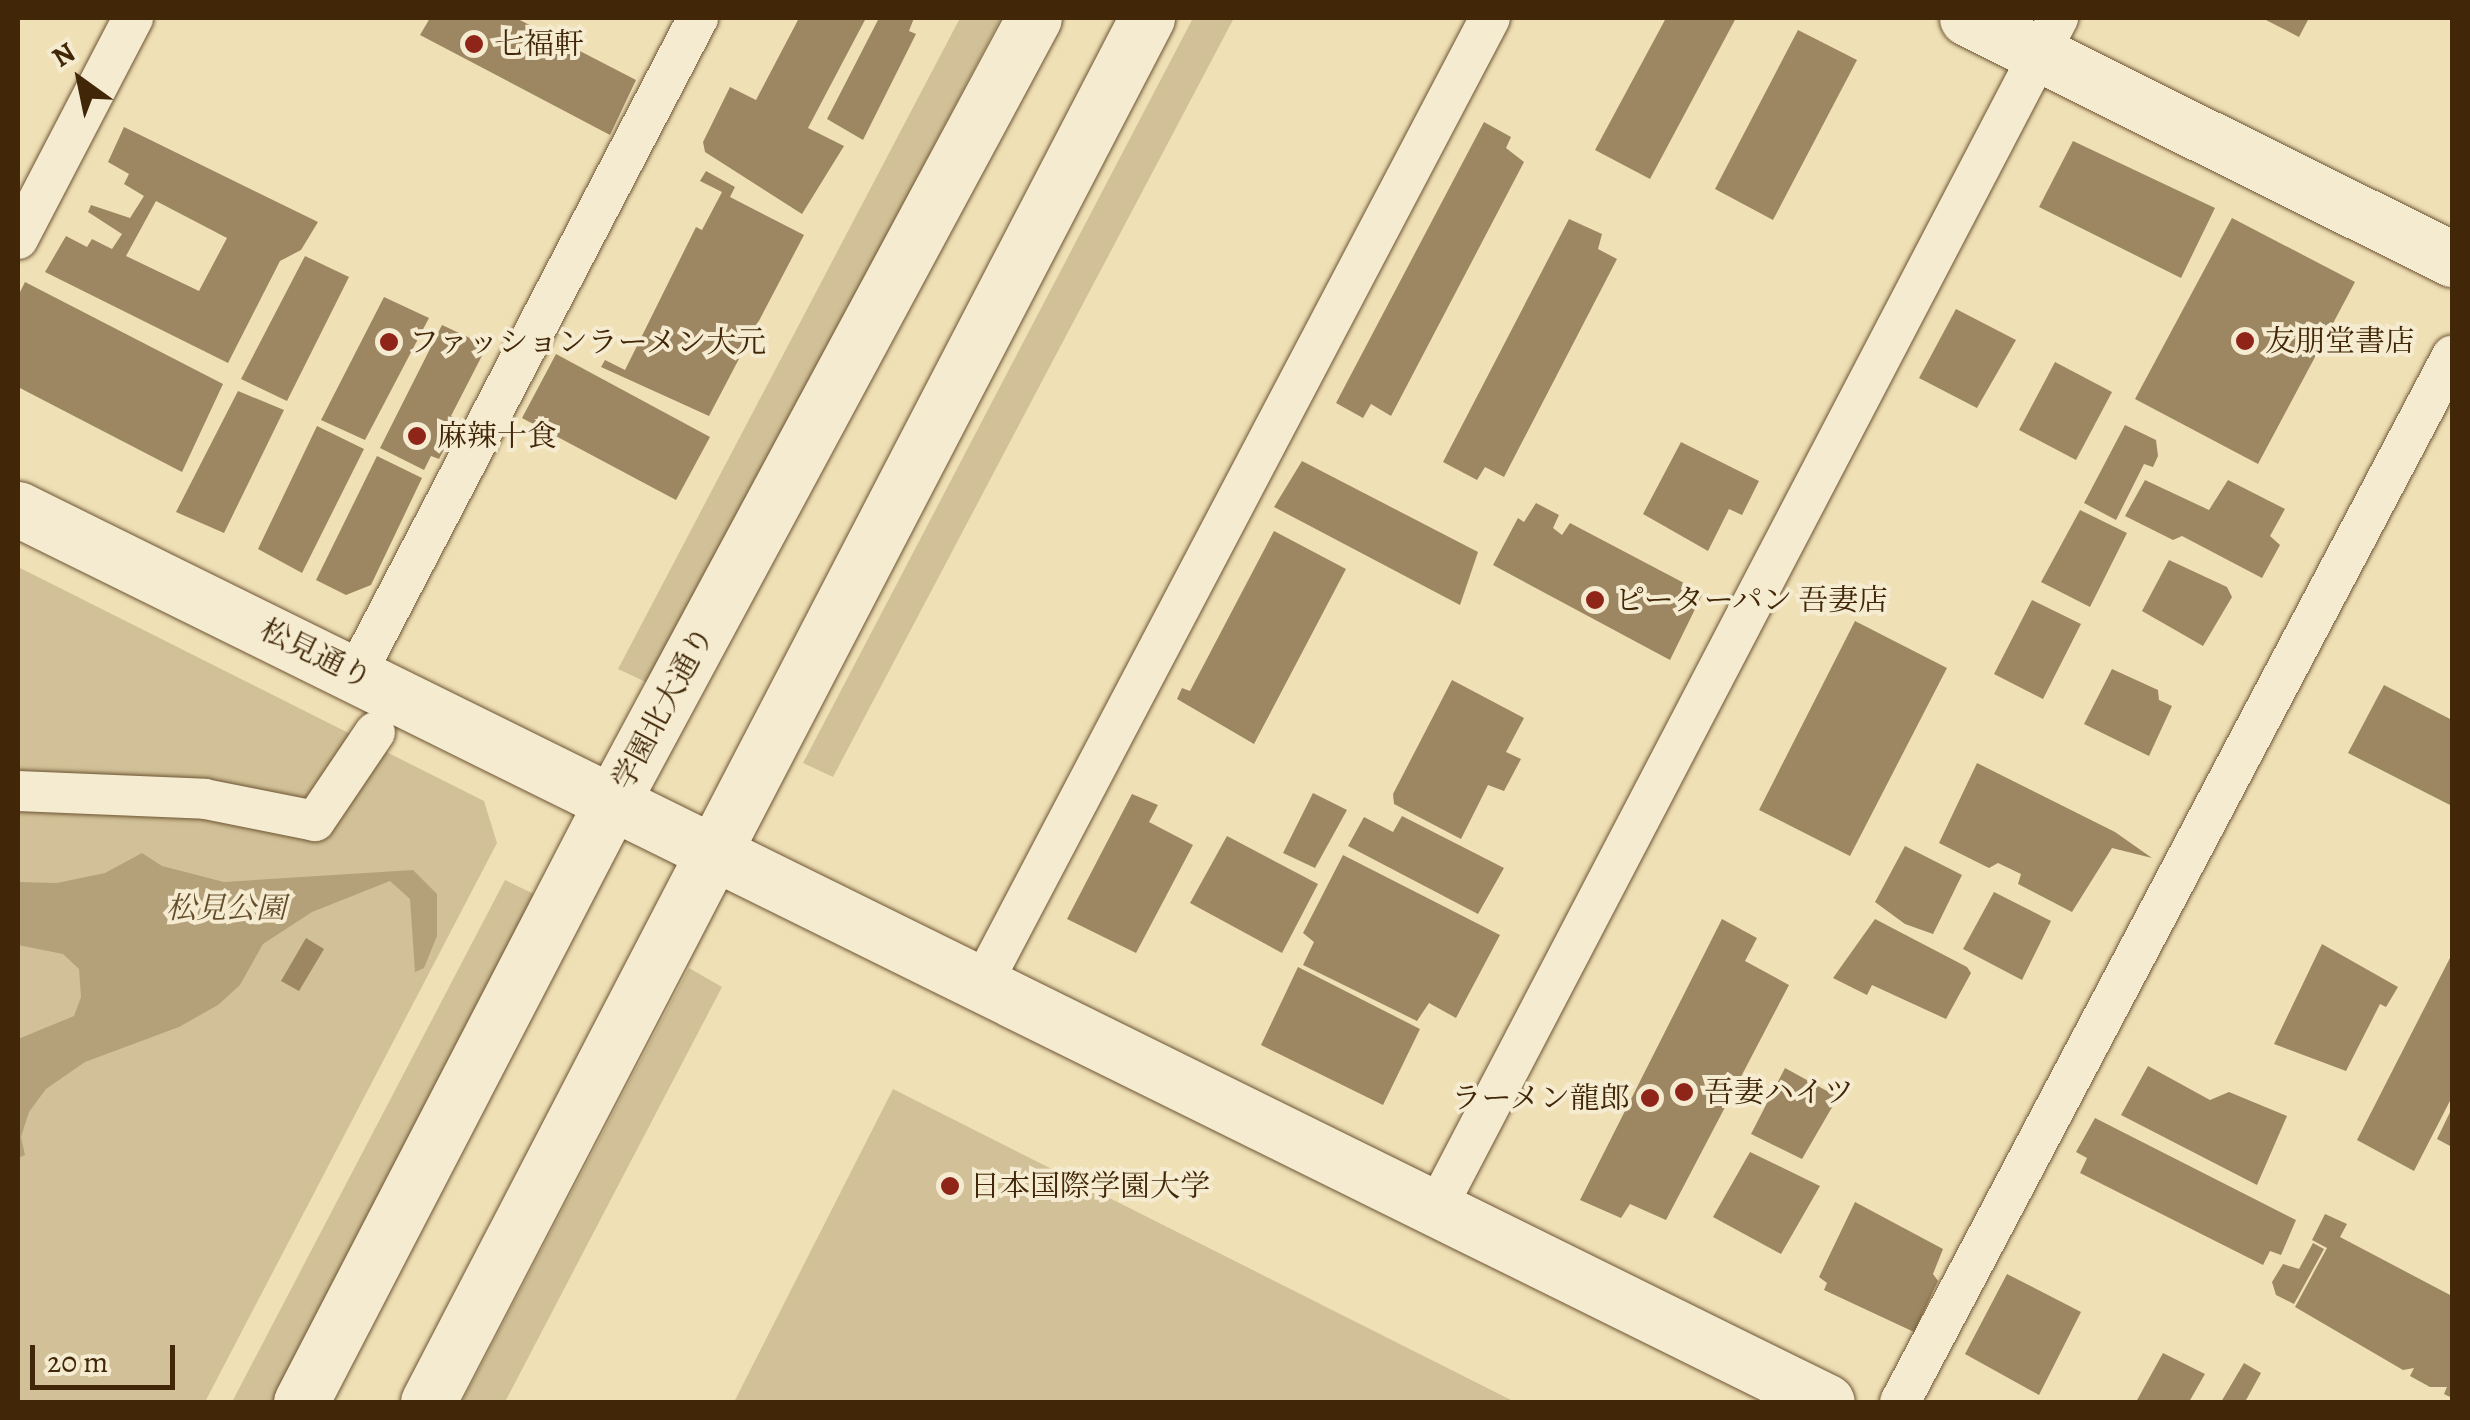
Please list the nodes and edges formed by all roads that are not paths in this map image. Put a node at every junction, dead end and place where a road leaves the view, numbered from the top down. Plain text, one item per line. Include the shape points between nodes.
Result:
1 (134, 18) edge
2 (698, 18) edge
3 (1034, 18) edge
4 (1147, 18) edge
5 (1490, 18) edge
6 (1966, 18) edge
7 (2048, 35) edge
8 (18, 238) edge
9 (2452, 259) edge
10 (2452, 356) edge
11 (18, 510) edge
12 (356, 674) junction
13 (374, 732) dead end
14 (18, 790) edge
15 (612, 802) junction
16 (717, 851) junction
17 (982, 984) junction
18 (1436, 1209) junction
19 (301, 1402) edge
20 (428, 1402) edge
21 (1827, 1402) edge
22 (1900, 1402) edge

1 - 8 street
2 - 12 street
3 - 15 main road, 学園北大通り
4 - 16 main road
5 - 17 street
6 - 7 main road
7 - 9 main road
7 - 18 street
10 - 22 street
11 - 12 main road, 松見通り
12 - 15 main road, 松見通り
13 - 14 street via 315,820 205,799
15 - 16 main road, 松見通り
15 - 19 main road, 学園北大通り
16 - 17 main road, 松見通り
16 - 20 main road
17 - 18 main road, 松見通り
18 - 21 main road, 松見通り

